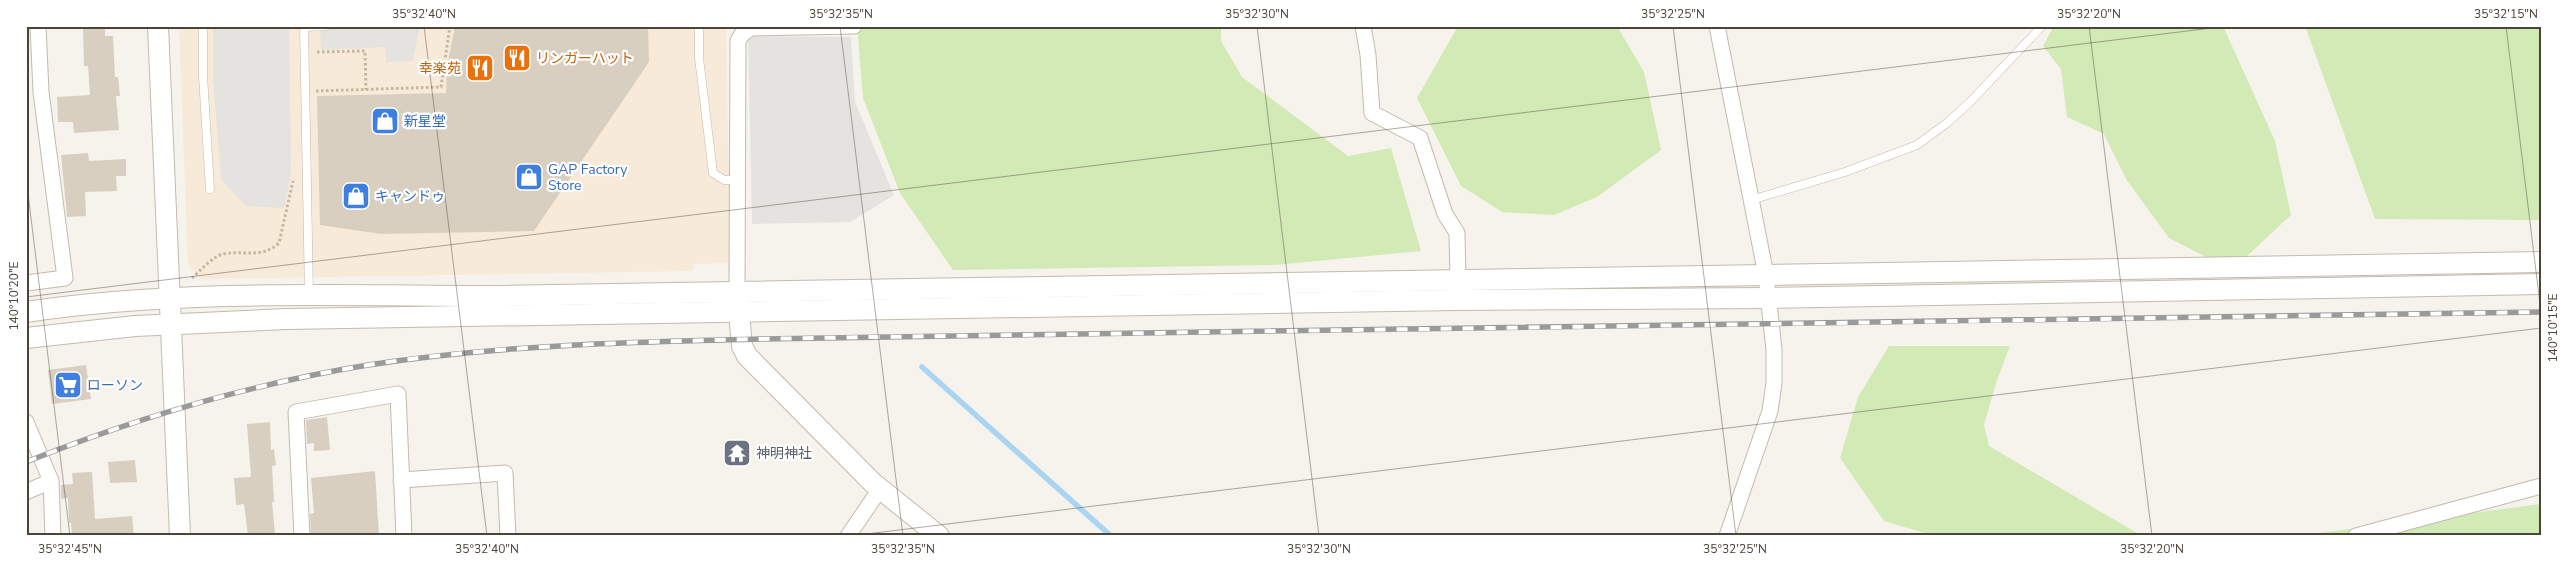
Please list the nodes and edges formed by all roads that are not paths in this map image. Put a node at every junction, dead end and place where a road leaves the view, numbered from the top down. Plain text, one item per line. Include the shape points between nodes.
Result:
1 (38, 26) edge
2 (158, 26) edge
3 (203, 26) edge
4 (326, 26) edge
5 (698, 26) edge
6 (854, 26) edge
7 (1363, 26) edge
8 (1717, 26) edge
9 (2042, 26) edge
10 (304, 27) edge
11 (738, 180) junction
12 (210, 189) dead end
13 (1751, 200) junction
14 (2541, 262) edge
15 (1766, 275) junction
16 (1458, 280) junction
17 (26, 283) edge
18 (2541, 284) edge
19 (737, 292) junction
20 (309, 296) junction
21 (169, 298) junction
22 (1770, 298) junction
23 (26, 312) edge
24 (739, 313) junction
25 (171, 324) junction
26 (26, 338) edge
27 (26, 422) edge
28 (30, 440) edge
29 (401, 480) junction
30 (51, 481) junction
31 (2541, 486) edge
32 (880, 489) junction
33 (26, 492) edge
34 (53, 536) edge
35 (180, 536) edge
36 (302, 536) edge
37 (404, 536) edge
38 (508, 536) edge
39 (848, 536) edge
40 (939, 536) edge
41 (1727, 536) edge
42 (2356, 536) edge

1 - 17 street via 42,92 66,278
2 - 21 street
3 - 12 lane
4 - 10 lane
5 - 11 lane via 713,173 724,180
6 - 11 street via 751,28 742,34 738,42
7 - 16 street via 1372,113 1420,138 1445,214 1457,233
8 - 13 street
9 - 13 lane via 1971,101 1917,145 1845,172
10 - 20 lane
11 - 19 street
13 - 15 street
14 - 15 street
15 - 16 street
15 - 22 street
16 - 19 street
18 - 22 street
19 - 20 street
19 - 24 street
20 - 21 street
21 - 23 street
21 - 25 street
22 - 24 street via 1446,300
22 - 41 street via 1774,375 1770,411
24 - 25 street via 286,319
24 - 32 street via 742,346 747,356
25 - 26 street
25 - 35 street
27 - 28 street
28 - 30 street
29 - 36 street via 398,394 296,412
29 - 37 street
29 - 38 street via 506,473
30 - 33 street
30 - 34 street
31 - 42 street
32 - 39 street
32 - 40 street

